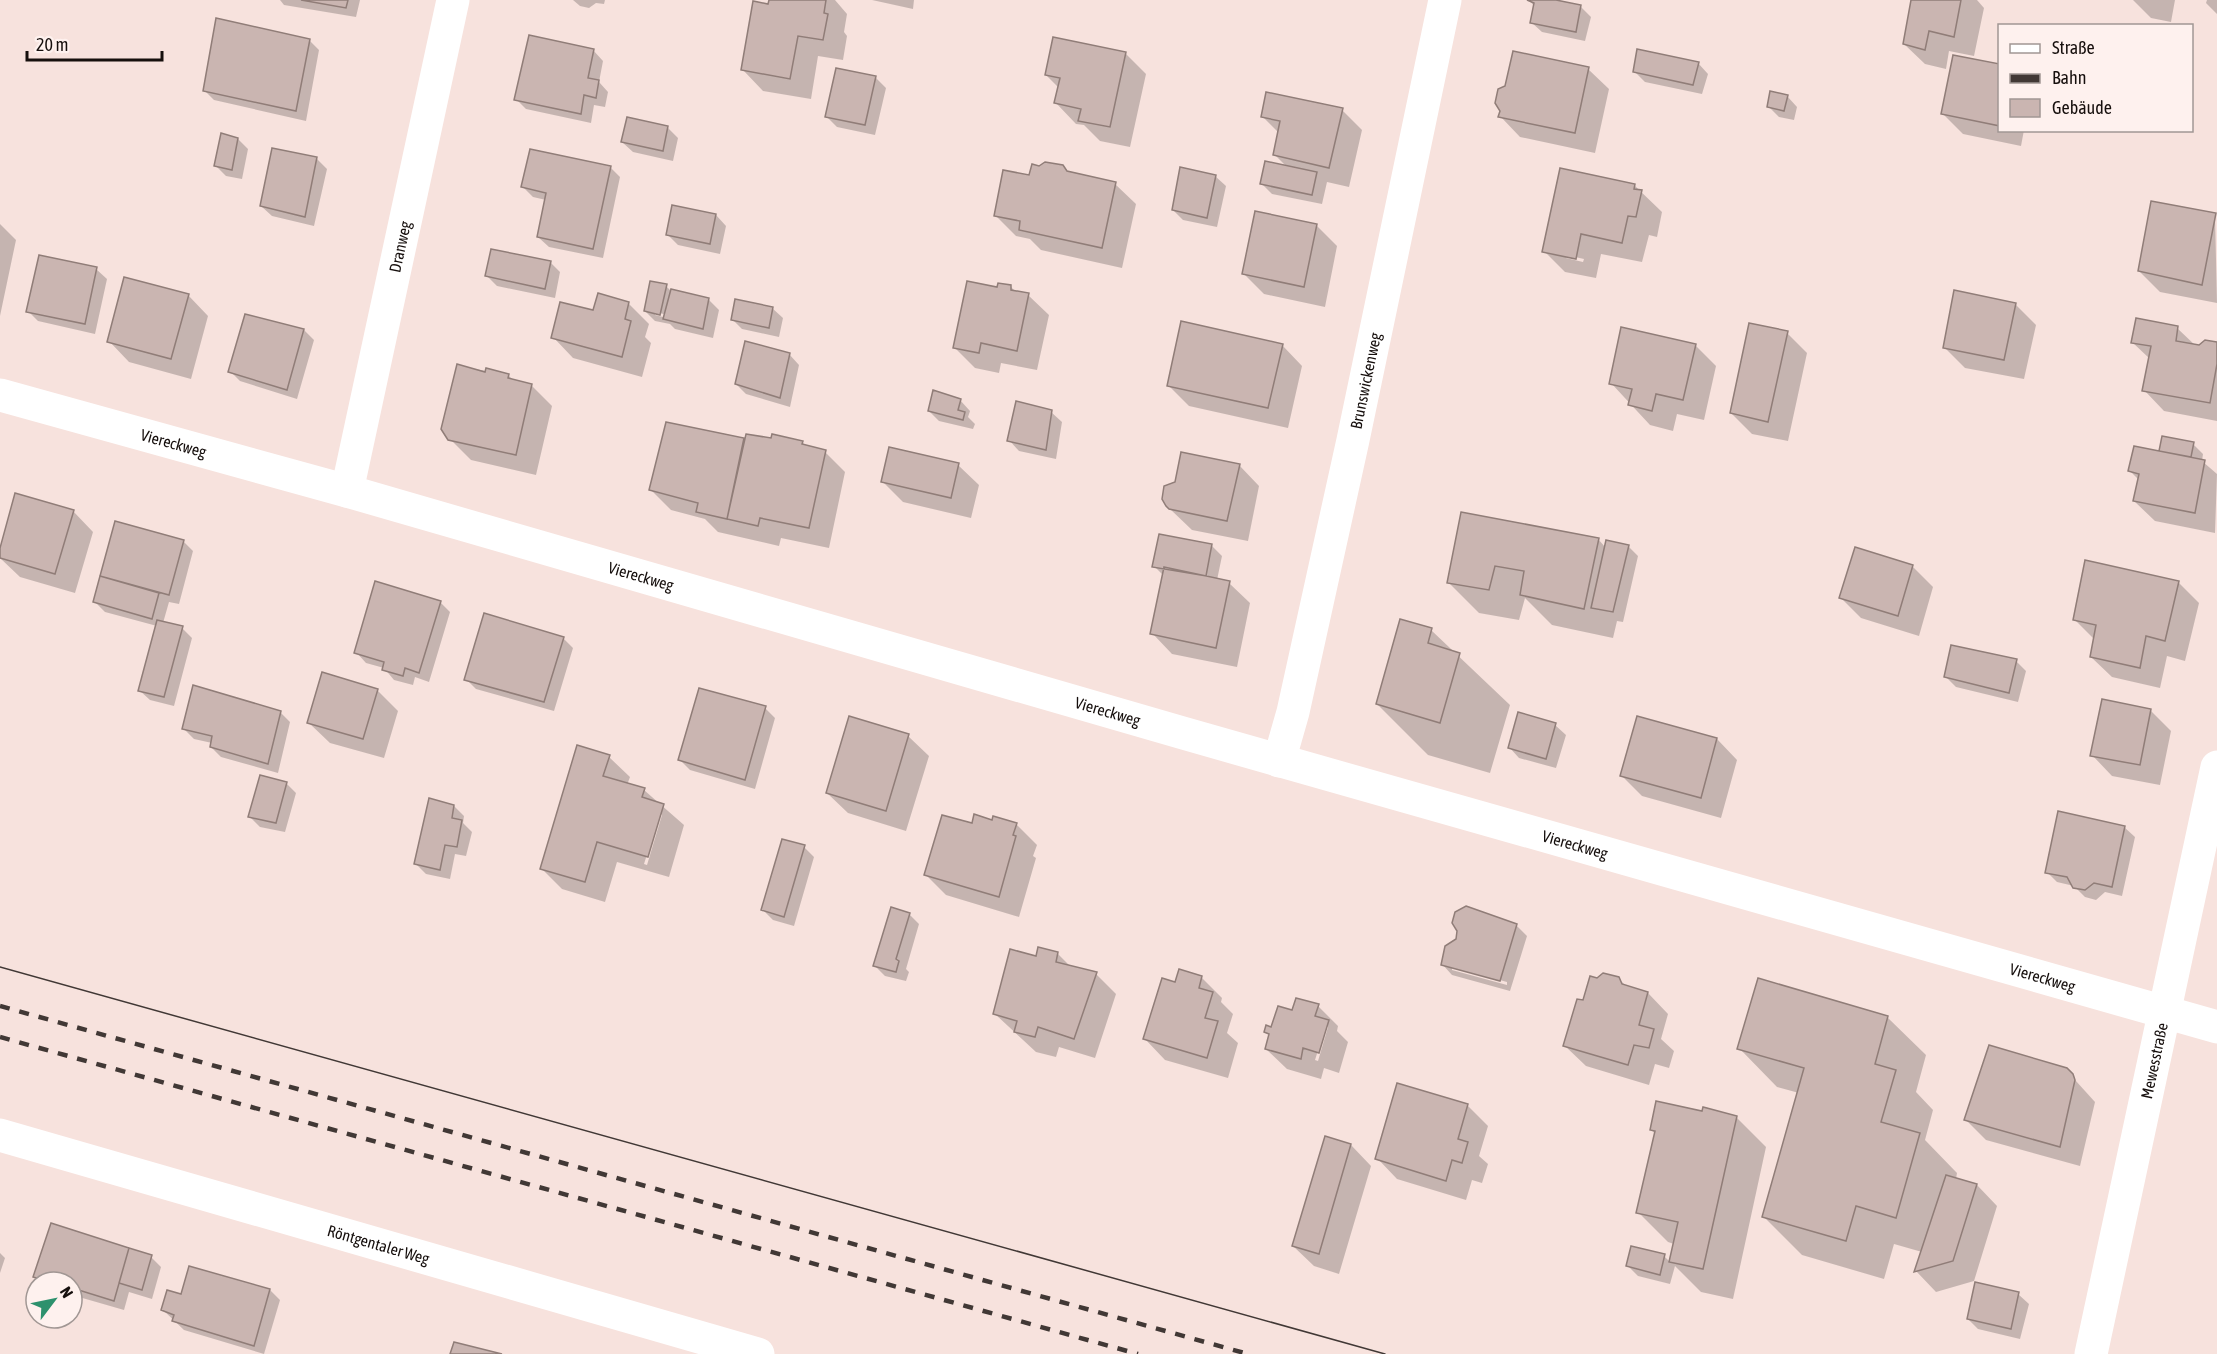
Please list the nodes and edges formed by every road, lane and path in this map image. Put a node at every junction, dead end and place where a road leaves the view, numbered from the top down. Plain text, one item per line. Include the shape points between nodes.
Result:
1 (453, 0) edge
2 (1445, 0) edge
3 (0, 395) edge
4 (347, 491) junction
5 (1279, 761) junction
6 (2217, 766) edge
7 (2164, 1012) junction
8 (2217, 1027) edge
9 (0, 1135) edge
10 (758, 1354) edge
11 (2091, 1354) edge

1 - 4 street, Dranweg
2 - 5 street, Brunswickenweg via 1348,462
3 - 4 street, Viereckweg
4 - 5 street, Viereckweg
5 - 7 street, Viereckweg
6 - 7 street, Mewesstraße
7 - 8 street, Viereckweg
7 - 11 street, Mewesstraße
9 - 10 street, Röntgentaler Weg

